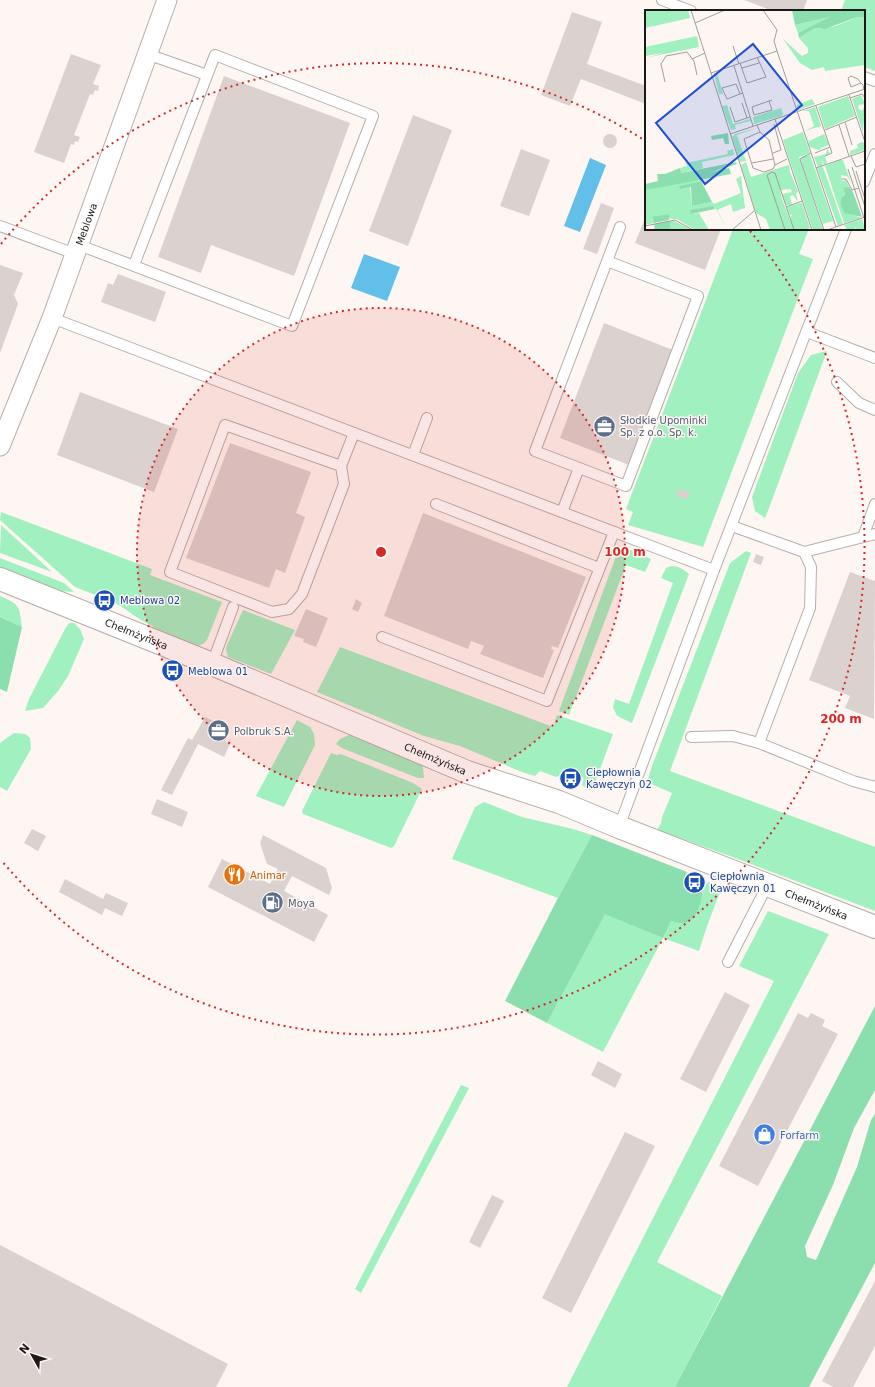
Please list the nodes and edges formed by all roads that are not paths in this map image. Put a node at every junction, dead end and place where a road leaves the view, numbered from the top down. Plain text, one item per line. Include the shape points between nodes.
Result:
1 (167, 0) edge
2 (662, 0) edge
3 (688, 10) edge
4 (147, 54) junction
5 (207, 75) junction
6 (865, 77) edge
7 (875, 81) edge
8 (875, 154) edge
9 (865, 179) edge
10 (0, 226) edge
11 (620, 227) dead end
12 (846, 230) edge
13 (77, 249) junction
14 (607, 261) junction
15 (134, 265) junction
16 (52, 318) junction
17 (807, 332) junction
18 (875, 358) edge
19 (837, 382) dead end
20 (875, 410) edge
21 (427, 418) dead end
22 (354, 433) junction
23 (0, 446) edge
24 (412, 455) junction
25 (341, 466) junction
26 (579, 468) junction
27 (436, 504) dead end
28 (875, 504) edge
29 (562, 512) junction
30 (732, 526) junction
31 (614, 532) junction
32 (875, 534) edge
33 (863, 537) junction
34 (804, 552) junction
35 (600, 568) junction
36 (714, 570) junction
37 (0, 579) edge
38 (233, 607) dead end
39 (382, 637) dead end
40 (212, 664) junction
41 (691, 737) dead end
42 (759, 743) junction
43 (875, 787) edge
44 (619, 827) junction
45 (768, 884) junction
46 (875, 927) edge
47 (728, 962) dead end

1 - 4 street, Meblowa
2 - 3 lane
4 - 5 lane
4 - 13 street, Meblowa
5 - 15 lane
5 - 15 lane via 215,55 373,116 292,326
6 - 7 lane
8 - 9 lane
10 - 13 lane
11 - 14 lane
12 - 17 lane
13 - 15 lane
13 - 16 street, Meblowa
14 - 26 lane via 535,451
14 - 26 lane via 698,296 626,486
16 - 22 lane
16 - 23 street, Meblowa
17 - 18 lane
17 - 30 lane
19 - 20 lane via 859,402
21 - 24 lane
22 - 24 lane
22 - 25 lane
24 - 29 lane
25 - 25 lane via 344,484 302,594 289,608 272,612 170,572 225,425
26 - 29 lane
27 - 35 lane
28 - 33 lane
29 - 31 lane
30 - 34 lane
30 - 36 lane
31 - 35 lane
31 - 36 lane
32 - 33 lane
33 - 34 lane
34 - 42 lane via 811,567 810,608
35 - 39 lane via 547,701
36 - 44 lane
37 - 40 street, Chełmżyńska
38 - 40 lane
40 - 44 street, Chełmżyńska via 467,772 559,802
41 - 42 lane via 733,736
42 - 43 lane via 853,781
44 - 45 street, Chełmżyńska
45 - 46 street, Chełmżyńska
45 - 47 lane

